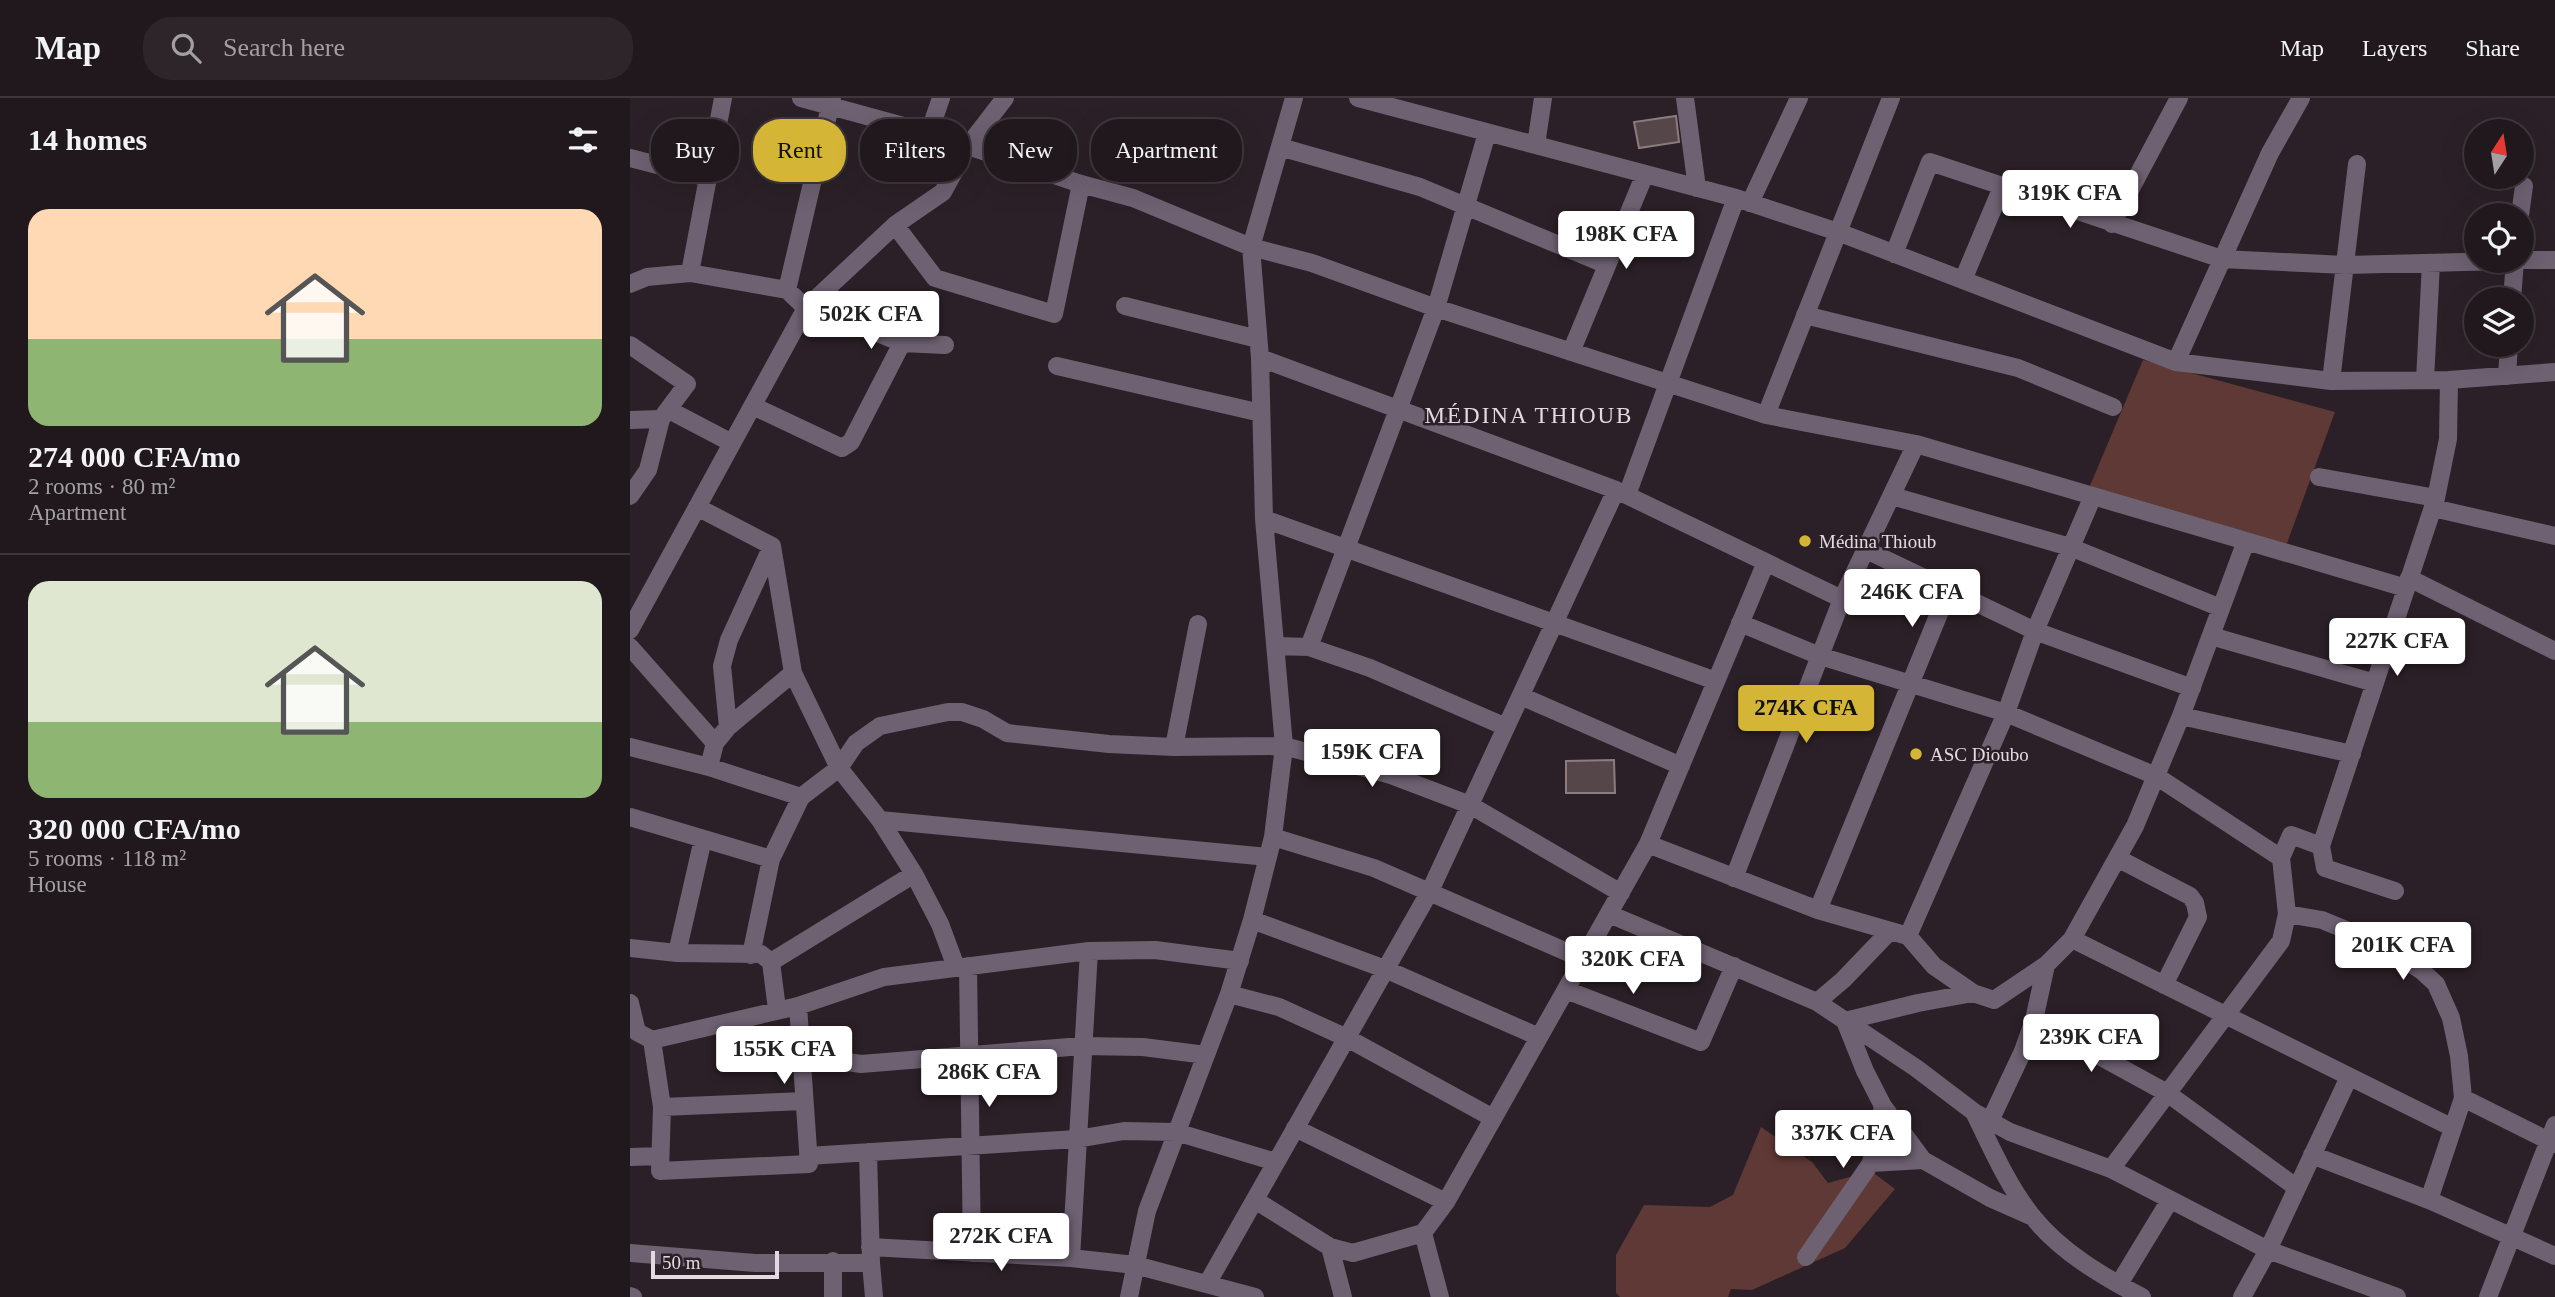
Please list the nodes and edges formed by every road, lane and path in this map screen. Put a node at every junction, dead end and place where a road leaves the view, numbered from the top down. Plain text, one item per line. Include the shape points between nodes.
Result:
1 (723, 98) edge
2 (801, 98) edge
3 (941, 98) edge
4 (1005, 98) edge
5 (1294, 98) edge
6 (1358, 98) edge
7 (1544, 98) edge
8 (1685, 98) edge
9 (1798, 98) edge
10 (1891, 98) edge
11 (2179, 98) edge
12 (2301, 98) edge
13 (832, 101) edge
14 (719, 119) edge
15 (887, 119) edge
16 (934, 119) edge
17 (1487, 133) junction
18 (970, 143) edge
19 (1536, 145) junction
20 (970, 147) edge
21 (1280, 147) junction
22 (630, 158) edge
23 (651, 163) edge
24 (2357, 163) dead end
25 (1645, 174) junction
26 (707, 182) edge
27 (948, 182) edge
28 (1081, 184) junction
29 (2002, 187) junction
30 (1697, 188) junction
31 (1743, 201) junction
32 (1467, 205) junction
33 (2112, 224) junction
34 (895, 225) junction
35 (1838, 232) junction
36 (1251, 247) junction
37 (1894, 254) junction
38 (2222, 259) junction
39 (2534, 260) edge
40 (2555, 260) edge
41 (2464, 262) edge
42 (2431, 263) junction
43 (1607, 265) junction
44 (2345, 265) junction
45 (690, 273) junction
46 (636, 277) edge
47 (1963, 280) junction
48 (787, 290) junction
49 (810, 305) junction
50 (1125, 306) dead end
51 (1436, 308) junction
52 (1805, 315) junction
53 (1258, 339) junction
54 (902, 343) junction
55 (630, 345) edge
56 (945, 345) dead end
57 (1571, 352) junction
58 (2509, 357) edge
59 (1260, 358) junction
60 (2176, 362) junction
61 (1057, 366) dead end
62 (2555, 372) edge
63 (2507, 376) junction
64 (2425, 380) junction
65 (2449, 380) junction
66 (2331, 381) junction
67 (1668, 384) junction
68 (752, 406) junction
69 (2113, 407) dead end
70 (1397, 409) junction
71 (1261, 413) junction
72 (665, 414) junction
73 (1766, 415) junction
74 (630, 420) edge
75 (732, 443) junction
76 (1916, 444) junction
77 (2319, 477) dead end
78 (1622, 492) junction
79 (630, 496) edge
80 (1892, 496) junction
81 (2093, 496) junction
82 (2434, 503) junction
83 (697, 507) junction
84 (1264, 519) junction
85 (2555, 536) edge
86 (2246, 541) junction
87 (772, 546) junction
88 (2070, 547) junction
89 (1345, 548) junction
90 (1866, 550) junction
91 (1766, 562) junction
92 (2408, 583) junction
93 (1949, 589) junction
94 (1843, 598) junction
95 (2221, 608) junction
96 (1555, 623) junction
97 (1740, 623) junction
98 (1198, 624) dead end
99 (630, 631) edge
100 (2035, 631) junction
101 (2211, 636) junction
102 (1276, 646) junction
103 (630, 647) edge
104 (1309, 647) junction
105 (2555, 651) edge
106 (1820, 656) junction
107 (793, 673) junction
108 (1716, 681) junction
109 (1910, 683) junction
110 (2375, 683) junction
111 (2192, 688) junction
112 (1521, 696) junction
113 (2006, 713) junction
114 (2181, 716) junction
115 (728, 727) junction
116 (1506, 727) junction
117 (715, 743) junction
118 (1284, 746) junction
119 (630, 747) edge
120 (1174, 747) junction
121 (2352, 754) junction
122 (1681, 766) junction
123 (709, 767) junction
124 (839, 768) junction
125 (2156, 776) junction
126 (801, 797) junction
127 (1470, 805) junction
128 (630, 817) edge
129 (880, 820) junction
130 (1273, 837) junction
131 (703, 839) junction
132 (1648, 844) junction
133 (2321, 846) junction
134 (1268, 857) junction
135 (2117, 858) junction
136 (2281, 858) junction
137 (771, 859) junction
138 (914, 874) junction
139 (1734, 878) junction
140 (1430, 891) junction
141 (2395, 891) dead end
142 (1621, 892) junction
143 (1818, 910) junction
144 (1609, 914) junction
145 (2287, 914) junction
146 (1252, 920) junction
147 (1890, 931) junction
148 (1908, 936) junction
149 (2072, 939) junction
150 (630, 948) edge
151 (1089, 951) junction
152 (677, 953) junction
153 (751, 955) junction
154 (1583, 959) junction
155 (1240, 961) junction
156 (771, 962) junction
157 (2046, 965) junction
158 (962, 967) junction
159 (1734, 967) junction
160 (1385, 970) junction
161 (2164, 985) junction
162 (1566, 990) junction
163 (1973, 993) junction
164 (1229, 994) junction
165 (1817, 1002) junction
166 (630, 1003) edge
167 (798, 1006) junction
168 (777, 1009) junction
169 (2225, 1015) junction
170 (2034, 1020) junction
171 (1845, 1021) junction
172 (1539, 1037) junction
173 (1347, 1038) junction
174 (652, 1040) junction
175 (1082, 1046) junction
176 (801, 1055) junction
177 (970, 1055) junction
178 (1206, 1055) junction
179 (2349, 1077) junction
180 (2167, 1093) junction
181 (2463, 1098) junction
182 (804, 1101) junction
183 (1883, 1106) junction
184 (662, 1107) junction
185 (1982, 1116) junction
186 (1493, 1118) junction
187 (1296, 1128) junction
188 (2452, 1128) junction
189 (1176, 1132) junction
190 (2553, 1137) edge
191 (1076, 1139) junction
192 (971, 1146) junction
193 (868, 1152) junction
194 (2312, 1155) junction
195 (660, 1156) junction
196 (808, 1156) junction
197 (630, 1157) edge
198 (1923, 1160) junction
199 (1276, 1162) junction
200 (1871, 1163) junction
201 (2111, 1169) junction
202 (2297, 1188) junction
203 (1255, 1200) junction
204 (2170, 1200) junction
205 (2429, 1200) junction
206 (1446, 1202) junction
207 (2033, 1217) junction
208 (1423, 1233) junction
209 (2511, 1237) junction
210 (1330, 1247) junction
211 (2268, 1250) junction
212 (630, 1253) edge
213 (972, 1253) junction
214 (871, 1255) junction
215 (2555, 1256) edge
216 (1806, 1257) dead end
217 (1071, 1258) junction
218 (833, 1261) junction
219 (1135, 1265) junction
220 (2119, 1284) junction
221 (1213, 1289) edge
222 (834, 1297) edge
223 (874, 1297) edge
224 (1129, 1297) edge
225 (1255, 1297) edge
226 (1343, 1297) edge
227 (1440, 1297) edge
228 (2141, 1297) edge
229 (2242, 1297) edge
230 (2397, 1297) edge
231 (2488, 1297) edge

1 - 14 street
2 - 13 street
3 - 16 street
4 - 18 street
5 - 21 street
6 - 17 street
7 - 19 street
8 - 30 street
9 - 31 street
10 - 35 street
11 - 33 street
12 - 38 street via 2270,153
13 - 15 street
13 - 48 street
17 - 19 street
17 - 32 street
19 - 25 street
20 - 28 street
21 - 32 street
21 - 36 street
22 - 23 street
24 - 44 street
25 - 30 street
25 - 43 street
26 - 45 street
27 - 34 street via 943,192
28 - 34 street via 1054,314 935,278
28 - 36 street via 1133,198
29 - 33 street
29 - 37 street via 1930,162
29 - 47 street
30 - 31 street
31 - 35 street
31 - 67 street
32 - 43 street
32 - 51 street
33 - 38 street
34 - 49 street
35 - 37 street
35 - 52 street
36 - 51 street via 1312,263
36 - 53 street
37 - 47 street
38 - 44 street
38 - 60 street
39 - 40 street
41 - 42 street
42 - 44 street
42 - 64 street
43 - 57 street
44 - 66 street
45 - 46 street
45 - 48 street
47 - 60 street
48 - 49 street
49 - 54 street
49 - 68 street
50 - 53 street
51 - 57 street
51 - 70 street
52 - 69 street via 2018,368
52 - 73 street
53 - 59 street
54 - 56 street
54 - 68 street via 850,442 842,447
55 - 72 street via 687,384
57 - 67 street
58 - 63 street
59 - 70 street
59 - 71 street
60 - 66 street
61 - 71 street
62 - 63 street
63 - 65 street
64 - 65 street
64 - 66 street
65 - 82 street via 2448,439
67 - 73 street
67 - 78 street
68 - 75 street
70 - 78 street
70 - 89 street
71 - 84 street
72 - 74 street
72 - 75 street
72 - 79 street via 648,470
73 - 76 street
75 - 83 street
76 - 80 street
76 - 81 street
77 - 82 street
78 - 91 street
78 - 96 street
80 - 88 street
80 - 90 street
81 - 86 street
81 - 88 street
82 - 85 street
82 - 92 street
83 - 87 street
83 - 99 street
84 - 89 street
84 - 102 street
86 - 92 street
86 - 95 street
87 - 107 street
87 - 115 street via 729,640 722,666
88 - 95 street
88 - 100 street
89 - 96 street
89 - 104 street
90 - 93 street
90 - 94 street
91 - 94 street
91 - 97 street
92 - 105 street
92 - 110 street
93 - 100 street
93 - 109 street
94 - 106 street
95 - 101 street
96 - 108 street
96 - 112 street
97 - 106 street
97 - 108 street
98 - 120 street
100 - 111 street
100 - 113 street
101 - 110 street
101 - 111 street
102 - 104 street
102 - 118 street
103 - 117 street
104 - 116 street
106 - 109 street
106 - 139 street
107 - 115 street
107 - 124 street
108 - 122 street
109 - 113 street
109 - 143 street
110 - 121 street
111 - 114 street
112 - 116 street
112 - 122 street
113 - 125 street
113 - 148 street
114 - 121 street
114 - 125 street
115 - 117 street
116 - 127 street
117 - 123 street
118 - 120 street
118 - 127 street via 1391,775
118 - 130 street
119 - 123 street
120 - 124 street via 1007,733 983,719 948,712 880,726 856,743
121 - 133 street
122 - 132 street
123 - 126 street
124 - 126 street
124 - 129 street
125 - 135 street
125 - 136 street
126 - 137 street
127 - 140 street
127 - 142 street
128 - 131 street
129 - 134 street
129 - 138 street
130 - 134 street
130 - 140 street via 1374,868
131 - 137 street
131 - 152 street
132 - 139 street
132 - 142 street
133 - 136 street via 2291,835
133 - 141 street via 2325,868
134 - 146 street
135 - 149 street
135 - 161 street via 2190,896 2195,903 2198,917
136 - 145 street
137 - 153 street
138 - 156 street
138 - 158 street
139 - 143 street
140 - 154 street
140 - 160 street
142 - 144 street
143 - 147 street
144 - 154 street
144 - 159 street
145 - 169 street via 2281,941
145 - 181 street via 2322,920 2378,943 2436,984 2451,1018
146 - 155 street
146 - 160 street
147 - 148 street
147 - 165 street
148 - 163 street via 1934,966
149 - 157 street
149 - 161 street
150 - 152 street
151 - 155 street via 1155,950
151 - 158 street
151 - 175 street
152 - 153 street
153 - 156 street via 761,954
154 - 162 street
155 - 164 street
156 - 168 street
157 - 163 street via 1994,1000
157 - 170 street
158 - 167 street via 884,977
158 - 177 street
159 - 162 street via 1701,1042
159 - 165 street
160 - 172 street
160 - 173 street
161 - 169 street
162 - 172 street
163 - 171 street
164 - 173 street via 1279,1007
164 - 178 street
165 - 171 street
166 - 174 street via 638,1032
167 - 168 street
167 - 176 street
168 - 174 street
169 - 179 street
169 - 180 street
170 - 180 street
170 - 185 street via 2023,1051
171 - 183 street
171 - 185 street
172 - 186 street
173 - 186 street
173 - 187 street
174 - 184 street
175 - 177 street
175 - 178 street
175 - 191 street
176 - 177 street via 861,1064
176 - 182 street
177 - 192 street
178 - 189 street
179 - 188 street
179 - 194 street
180 - 201 street
180 - 202 street
181 - 188 street
181 - 190 street
182 - 184 street
182 - 196 street
183 - 198 street
183 - 200 street
184 - 195 street
185 - 201 street via 2010,1132
185 - 207 street via 2001,1167
186 - 206 street
187 - 199 street
187 - 206 street
188 - 205 street
189 - 191 street via 1124,1131
189 - 199 street
189 - 219 street via 1147,1211
190 - 209 street
191 - 192 street
191 - 217 street
192 - 193 street
192 - 213 street
193 - 196 street
193 - 214 street
194 - 202 street
194 - 205 street
195 - 196 street via 660,1171 808,1164
195 - 197 street
198 - 200 street
198 - 207 street
199 - 203 street
200 - 216 street
201 - 204 street
202 - 211 street
203 - 210 street
203 - 221 street
204 - 211 street
204 - 220 street
205 - 209 street
206 - 208 street
207 - 220 street via 2076,1258
208 - 210 street via 1353,1253
208 - 227 street
209 - 215 street
209 - 231 street
210 - 226 street
211 - 229 street
211 - 230 street
212 - 218 street via 755,1263
213 - 214 street
213 - 217 street
214 - 218 street
214 - 223 street
217 - 219 street
218 - 222 street
219 - 221 street
219 - 224 street
220 - 228 street
221 - 225 street

